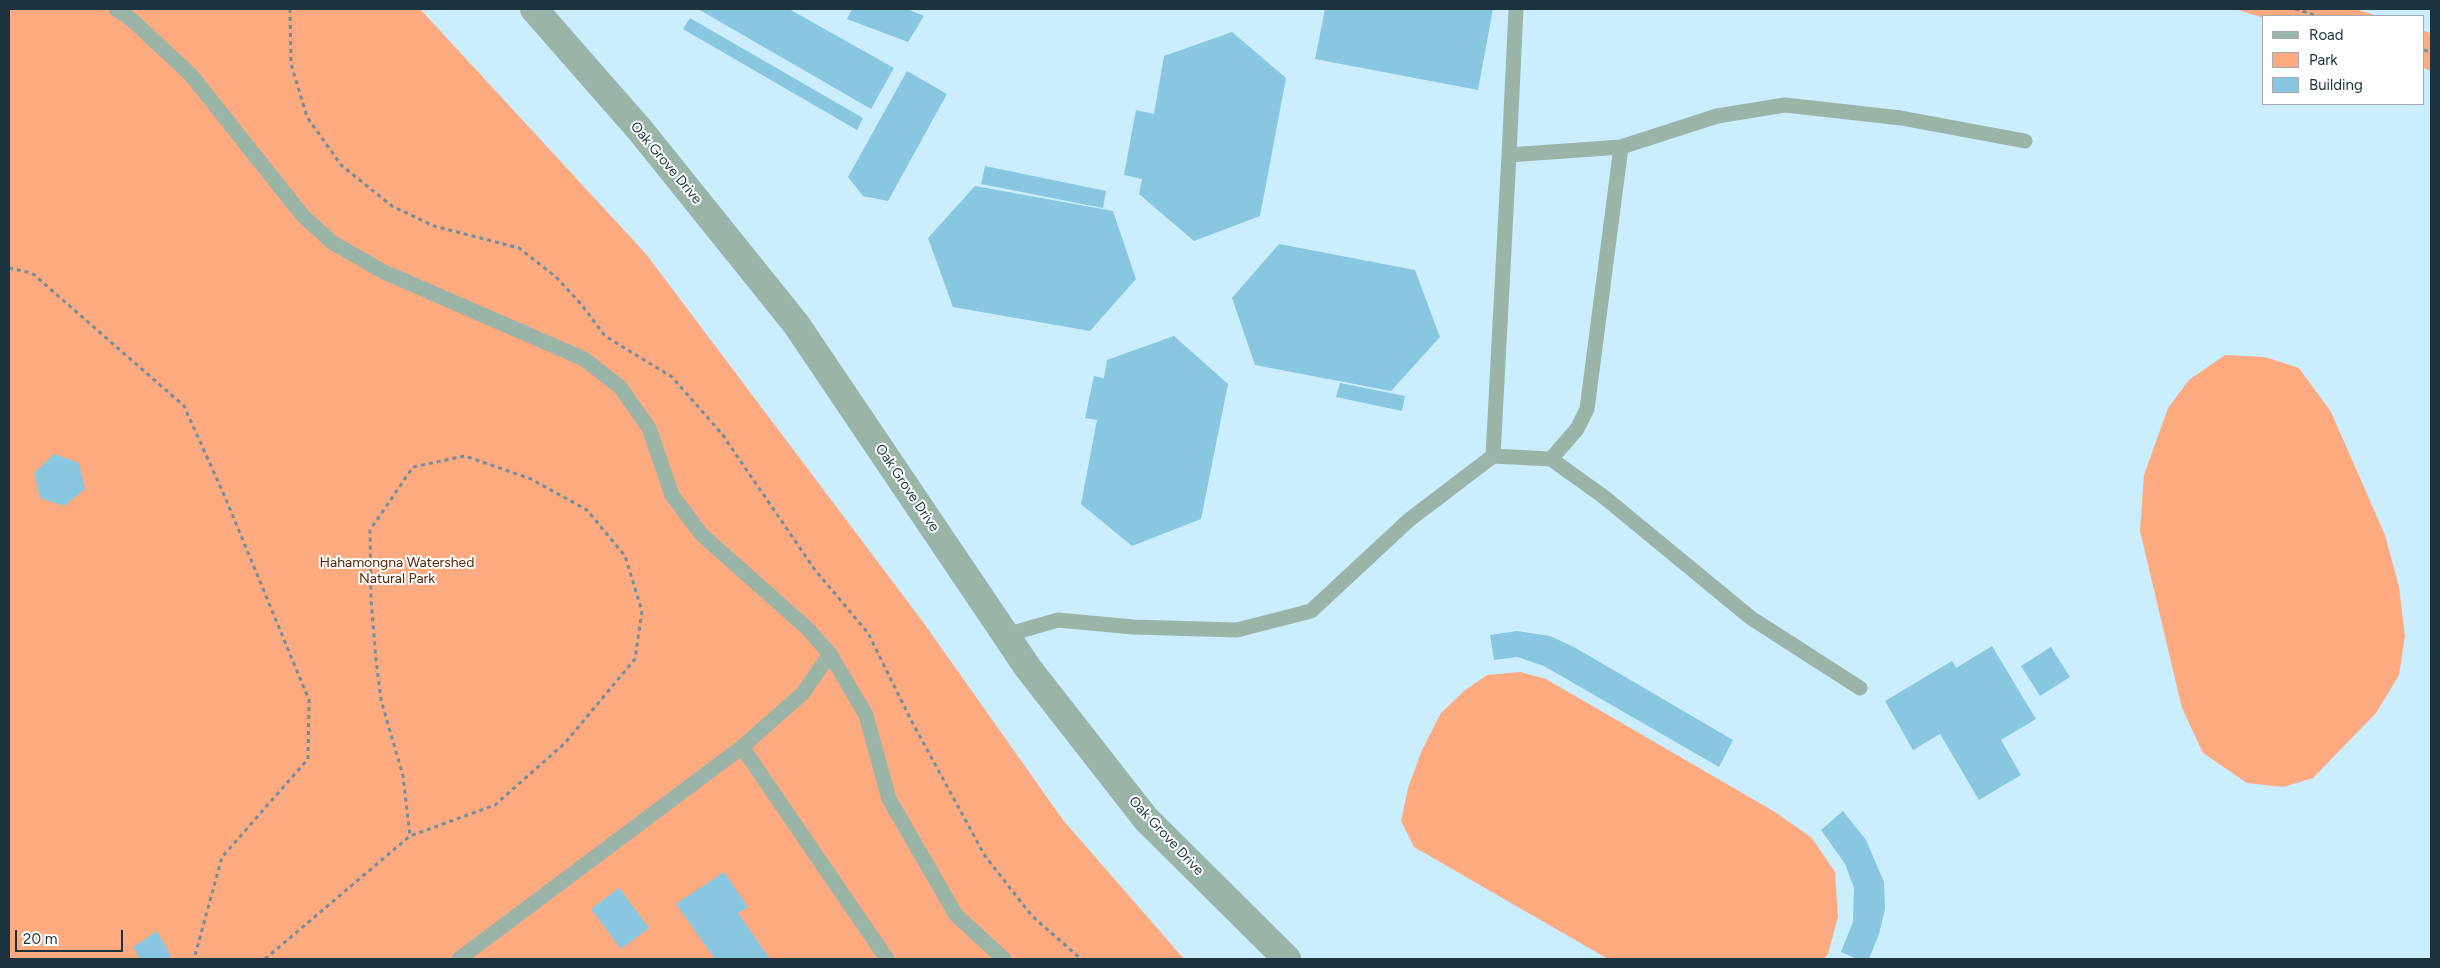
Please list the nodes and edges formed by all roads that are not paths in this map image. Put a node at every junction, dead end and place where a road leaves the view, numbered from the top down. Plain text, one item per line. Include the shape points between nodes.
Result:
1 (116, 9) edge
2 (534, 9) edge
3 (1516, 9) edge
4 (2025, 142) dead end
5 (1621, 147) junction
6 (1509, 155) junction
7 (1493, 456) junction
8 (1551, 459) junction
9 (1006, 635) junction
10 (830, 654) junction
11 (1860, 688) dead end
12 (742, 747) junction
13 (459, 959) edge
14 (887, 959) edge
15 (1004, 959) edge
16 (1287, 959) edge

1 - 10 lane via 191,75 303,216 333,243 384,272 584,359 620,387 649,428 672,495 700,534 808,629
2 - 9 street, Oak Grove Drive via 640,130 796,324
3 - 6 lane
4 - 5 lane via 1901,118 1785,105 1717,116
5 - 6 lane
5 - 8 lane via 1587,409 1577,429
6 - 7 lane
7 - 8 lane
7 - 9 lane via 1409,520 1312,610 1237,630 1133,627 1058,620
8 - 11 lane via 1604,497 1751,618
9 - 16 street, Oak Grove Drive via 1146,819
10 - 12 lane via 803,694
10 - 15 lane via 866,715 889,799 956,915
12 - 13 lane
12 - 14 lane

